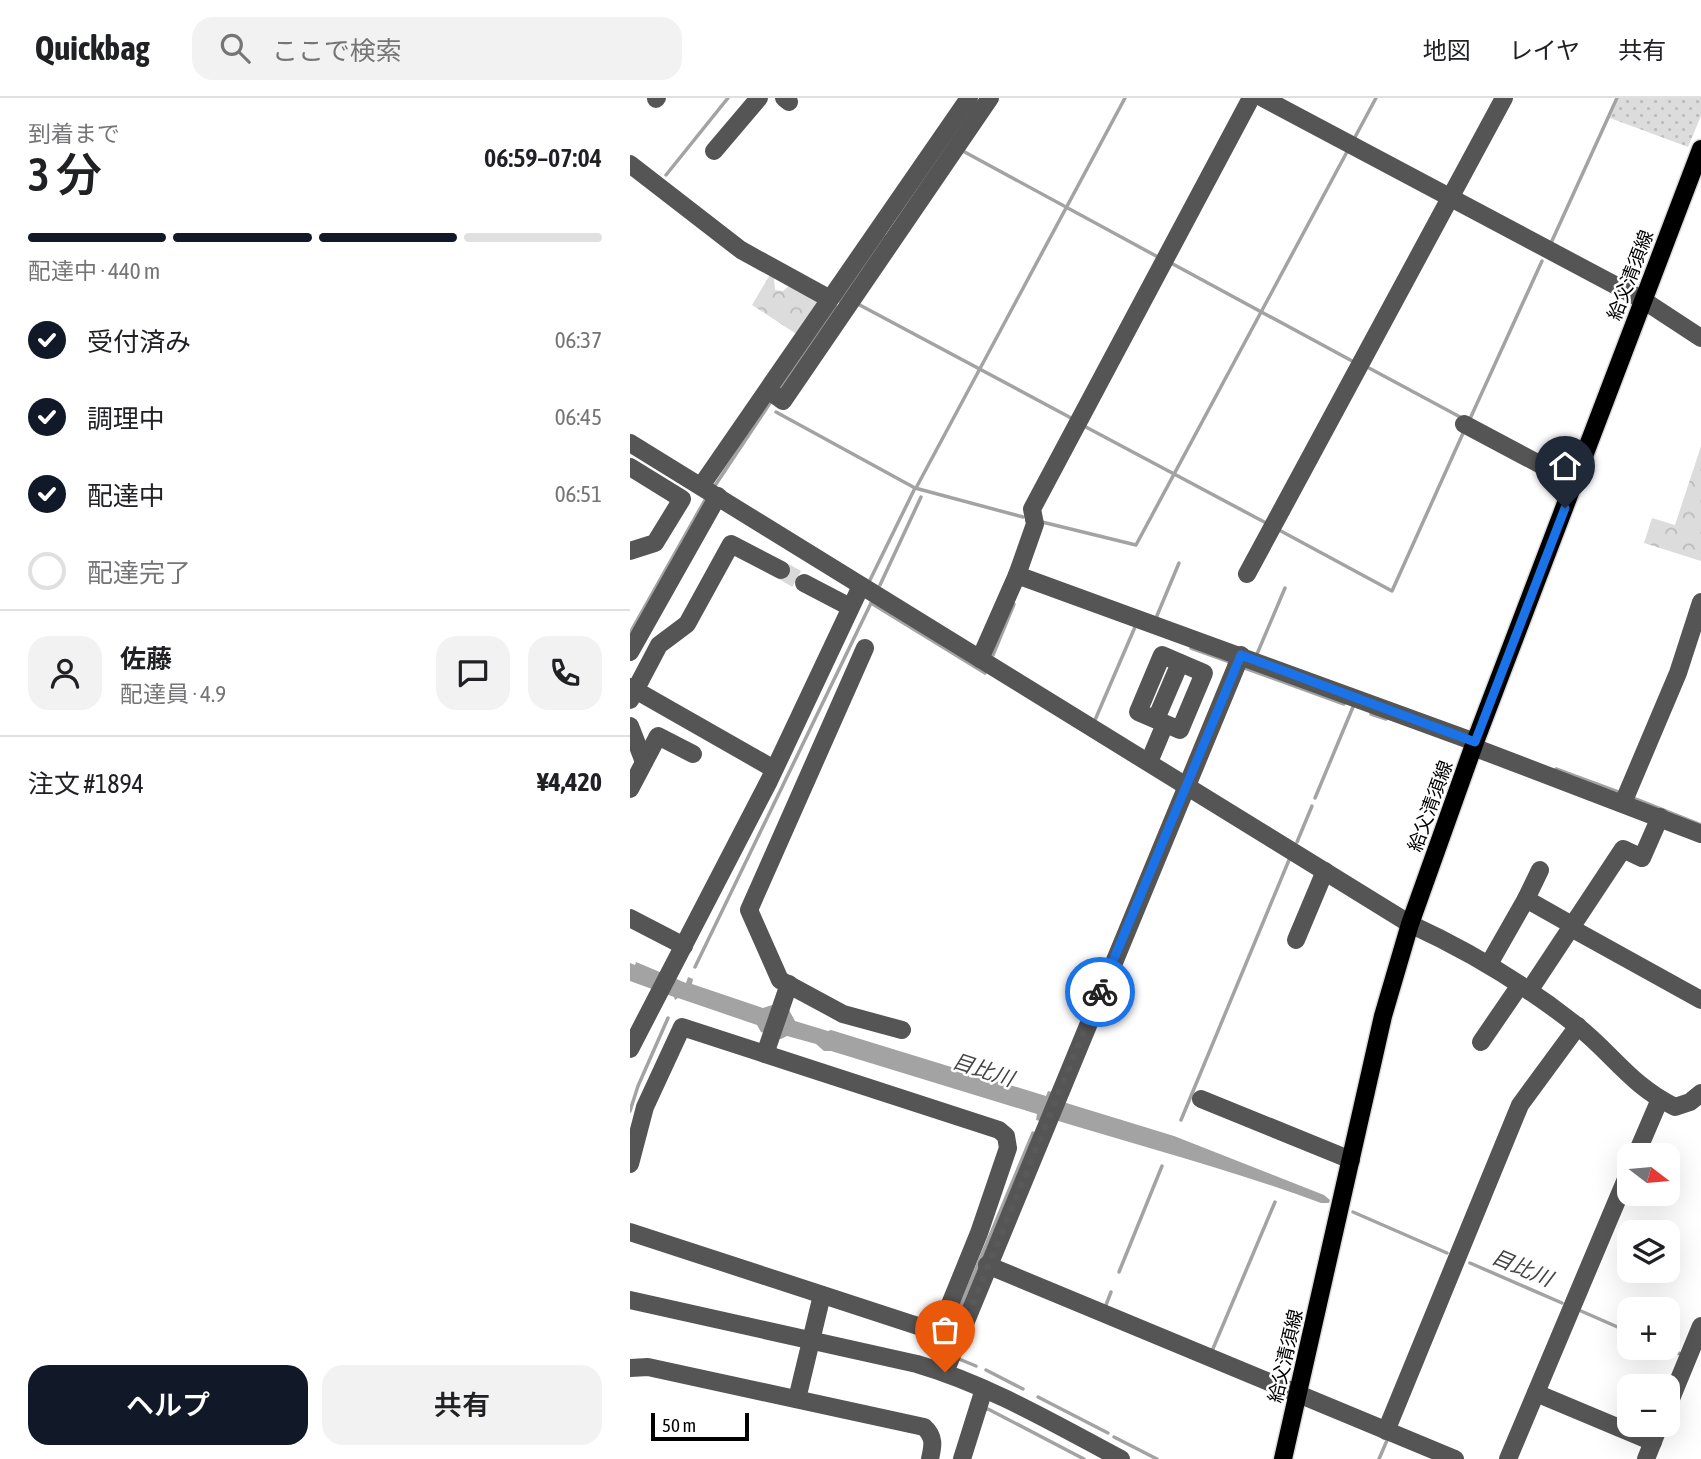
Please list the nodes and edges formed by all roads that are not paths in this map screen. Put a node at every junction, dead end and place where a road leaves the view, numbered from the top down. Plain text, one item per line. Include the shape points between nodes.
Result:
1 (759, 98) edge
2 (969, 98) edge
3 (990, 98) edge
4 (1251, 98) edge
5 (1263, 98) edge
6 (1504, 98) edge
7 (1701, 149) edge
8 (715, 151) dead end
9 (630, 164) edge
10 (1696, 178) edge
11 (1450, 197) junction
12 (830, 299) junction
13 (1643, 300) junction
14 (1701, 338) edge
15 (768, 390) junction
16 (1464, 425) dead end
17 (630, 443) edge
18 (630, 467) edge
19 (694, 482) junction
20 (1575, 483) junction
21 (675, 495) junction
22 (719, 496) junction
23 (630, 551) edge
24 (781, 570) tunnel mouth
25 (1247, 574) dead end
26 (1017, 575) junction
27 (804, 583) tunnel mouth
28 (860, 586) junction
29 (1701, 601) edge
30 (850, 607) junction
31 (865, 648) dead end
32 (630, 652) edge
33 (1241, 655) junction
34 (980, 659) junction
35 (632, 693) edge
36 (1161, 721) junction
37 (630, 726) edge
38 (1474, 745) junction
39 (693, 754) dead end
40 (644, 762) junction
41 (1149, 762) junction
42 (775, 769) junction
43 (1187, 785) junction
44 (630, 789) edge
45 (1623, 803) junction
46 (1660, 817) junction
47 (1701, 834) edge
48 (1325, 870) junction
49 (1540, 870) dead end
50 (1525, 899) junction
51 (630, 918) edge
52 (1410, 924) junction
53 (1572, 927) junction
54 (1296, 940) dead end
55 (684, 946) junction
56 (1489, 964) junction
57 (789, 984) junction
58 (1524, 988) junction
59 (1701, 1000) edge
60 (1578, 1026) junction
61 (902, 1030) dead end
62 (1480, 1042) dead end
63 (767, 1047) junction
64 (630, 1049) edge
65 (1701, 1093) edge
66 (1201, 1099) dead end
67 (1660, 1099) junction
68 (1641, 1143) edge
69 (1351, 1160) junction
70 (630, 1164) edge
71 (1617, 1201) edge
72 (630, 1232) edge
73 (988, 1265) junction
74 (822, 1295) junction
75 (630, 1300) edge
76 (1701, 1325) edge
77 (811, 1341) junction
78 (630, 1368) edge
79 (945, 1372) junction
80 (1680, 1377) edge
81 (984, 1389) junction
82 (1536, 1393) junction
83 (1298, 1394) junction
84 (797, 1399) junction
85 (1386, 1430) junction
86 (1649, 1451) edge
87 (930, 1459) edge
88 (962, 1459) edge
89 (1121, 1459) edge
90 (1283, 1459) edge
91 (1455, 1459) edge
92 (1508, 1459) edge

1 - 8 street
2 - 12 street
3 - 15 street via 783,401
4 - 26 street via 1032,509 1035,524
5 - 11 street
6 - 11 street
7 - 10 main road, 給父清須線
9 - 12 street via 741,250
10 - 13 main road, 給父清須線
11 - 13 street
11 - 25 street
12 - 15 street
13 - 14 street
13 - 20 main road, 給父清須線
15 - 19 street
16 - 20 street
17 - 19 street
18 - 21 street
19 - 21 street
19 - 22 street
20 - 38 main road, 給父清須線
21 - 23 street via 682,499 655,543
22 - 28 street
22 - 32 street
24 - 35 street via 731,544 687,624 659,645
26 - 33 street
26 - 34 street
27 - 30 street
28 - 30 street
28 - 34 street
29 - 45 street via 1678,673
30 - 42 street
31 - 57 street via 749,910 780,979
33 - 38 street
33 - 43 street
34 - 41 street
35 - 42 street
36 - 36 street via 1180,663 1204,673 1180,730
36 - 41 street
37 - 40 street
38 - 45 street
38 - 52 main road, 給父清須線
39 - 40 street via 658,736
40 - 44 street
41 - 43 street
42 - 55 street
43 - 48 street
43 - 73 street
45 - 46 street
46 - 47 street
46 - 53 street via 1642,858 1623,849
48 - 52 street
48 - 54 street
49 - 50 street
50 - 53 street
50 - 56 street
51 - 55 street
52 - 56 street
52 - 69 main road, 給父清須線 via 1383,1016
53 - 58 street
53 - 59 street
55 - 64 street
56 - 58 street
57 - 61 street via 843,1014
57 - 63 street
58 - 60 street
58 - 62 street
60 - 67 street via 1634,1081
60 - 85 street via 1520,1105
63 - 70 street via 682,1027 645,1107
63 - 74 street via 1006,1136 1007,1148 979,1233 944,1319 927,1329
65 - 67 street via 1675,1107
66 - 69 street
67 - 68 street
69 - 83 main road, 給父清須線
71 - 82 street
72 - 74 street
73 - 79 street
73 - 83 street
74 - 77 street
75 - 77 street
76 - 80 street
77 - 79 street
77 - 84 street
78 - 84 street via 648,1367
79 - 81 street
81 - 88 street
81 - 89 street
82 - 86 street
82 - 92 street
83 - 85 street
83 - 90 main road, 給父清須線
84 - 87 street via 924,1427 933,1440
85 - 91 street

